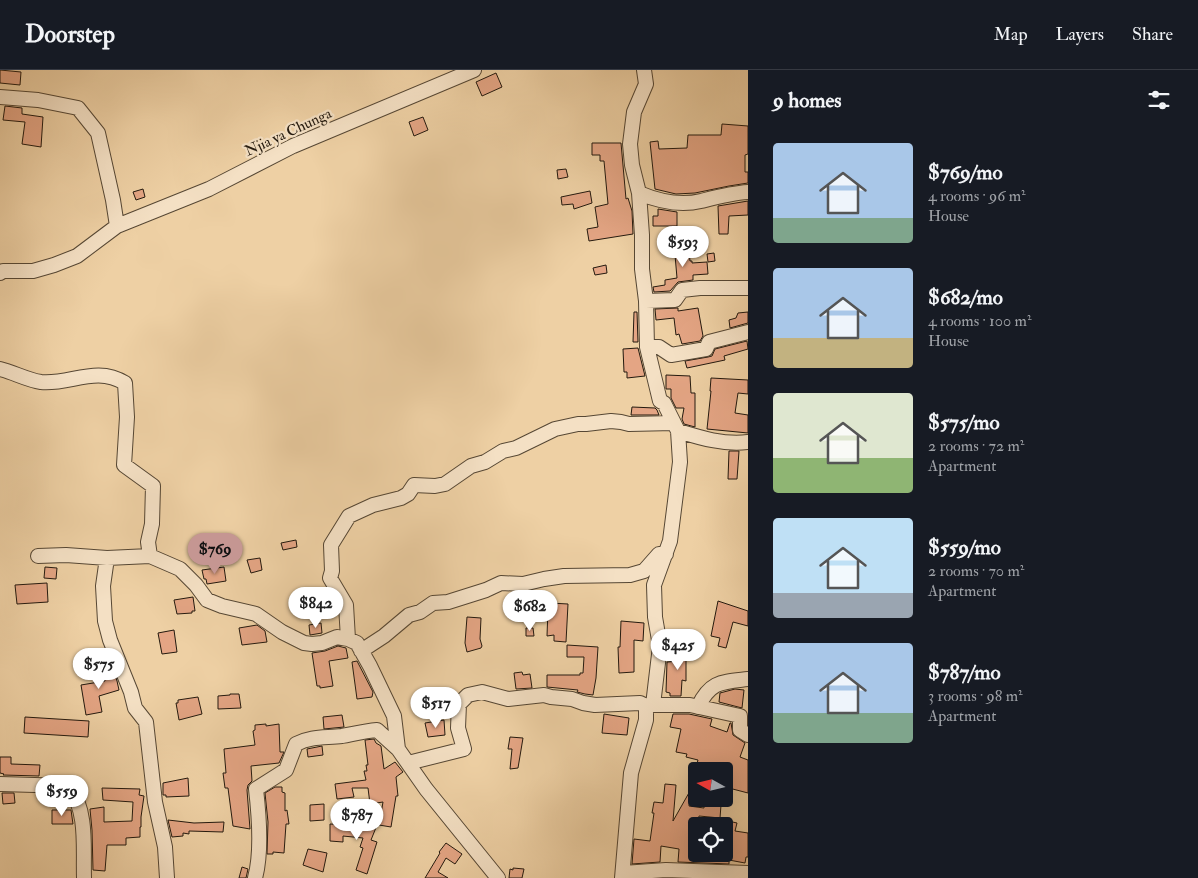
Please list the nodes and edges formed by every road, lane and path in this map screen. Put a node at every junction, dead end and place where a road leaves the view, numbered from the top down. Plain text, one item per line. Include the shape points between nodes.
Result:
1 (474, 70) edge
2 (644, 70) edge
3 (0, 97) edge
4 (748, 192) edge
5 (638, 193) junction
6 (117, 226) junction
7 (0, 273) edge
8 (748, 288) edge
9 (646, 301) junction
10 (748, 332) edge
11 (647, 348) junction
12 (0, 369) edge
13 (676, 427) junction
14 (748, 442) edge
15 (666, 554) junction
16 (38, 556) dead end
17 (150, 556) junction
18 (106, 558) junction
19 (348, 639) junction
20 (361, 651) junction
21 (748, 679) edge
22 (649, 706) junction
23 (698, 707) junction
24 (748, 735) edge
25 (398, 749) junction
26 (408, 763) junction
27 (0, 784) edge
28 (748, 873) edge
29 (622, 875) edge
30 (84, 878) edge
31 (167, 878) edge
32 (255, 878) edge
33 (498, 878) edge

1 - 6 street, Njia ya Chunga via 293,146 209,189
2 - 5 street via 646,84 634,112 630,144
3 - 6 street via 78,108 98,133
4 - 5 street via 694,202 658,201
5 - 9 street
6 - 7 street, Njia ya Chunga via 77,256 33,271
8 - 9 street via 682,290 675,300
9 - 11 street
10 - 11 street via 709,342 706,349 683,354 671,355 659,347
11 - 13 street via 660,401
12 - 17 street via 40,382 96,375 115,376 124,382 127,417 124,465 153,486 148,542
13 - 14 street via 722,442
13 - 15 street via 680,462
13 - 19 street via 611,421 555,429 471,466 445,484 414,486 401,498 372,505 350,516 331,545 330,578 346,605
15 - 20 street via 659,554 644,571 630,575 564,576 523,584 501,583 448,602 433,603 408,615
15 - 22 street via 654,585 660,646
16 - 18 street
17 - 18 street
17 - 19 street via 180,569 207,600 256,614 304,642 322,643 337,637
18 - 31 street via 103,586 105,621 135,708 146,722
19 - 20 street via 357,643
20 - 25 street via 394,716
21 - 23 street via 712,686
22 - 23 street
22 - 26 street via 640,702 594,705 544,695 508,699 482,692 468,695 459,704 458,728 464,749
22 - 29 street via 632,772
23 - 24 street via 740,716 740,730
25 - 26 street
25 - 32 street via 377,730 316,737 296,744 286,770 256,789 259,865
26 - 33 street
27 - 30 street via 69,786 78,797 83,819
28 - 29 street via 666,870

